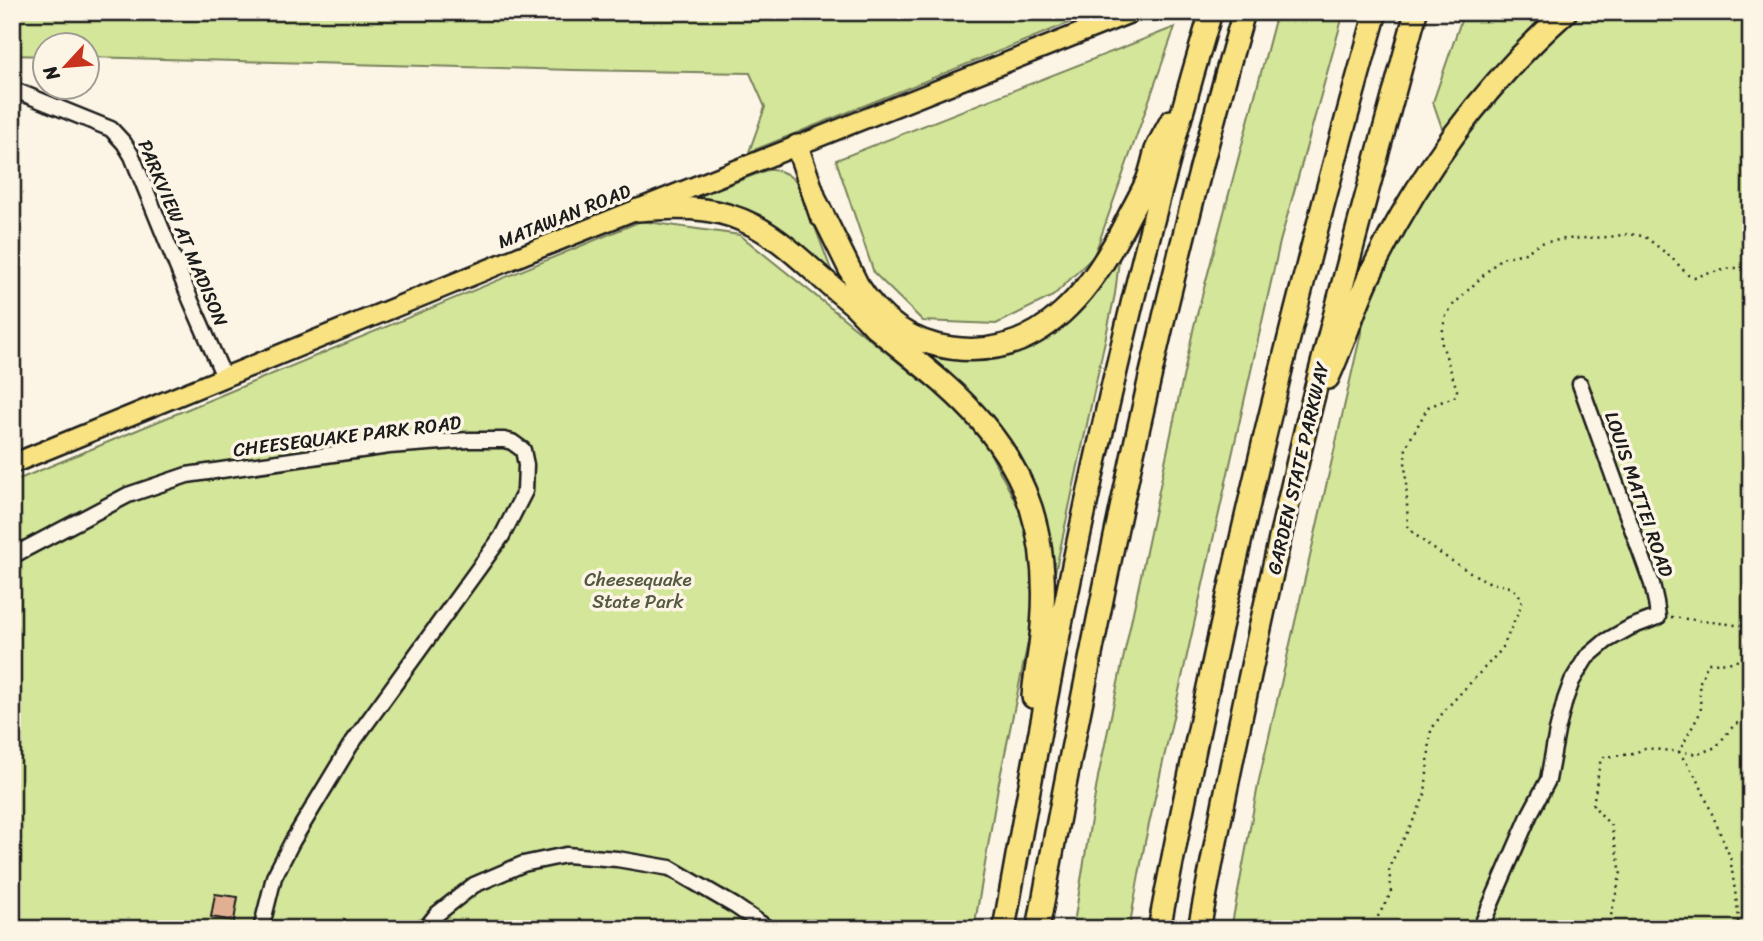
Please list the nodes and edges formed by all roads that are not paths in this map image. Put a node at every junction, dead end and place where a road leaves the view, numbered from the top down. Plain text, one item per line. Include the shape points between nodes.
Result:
1 (1133, 12) edge
2 (1211, 12) edge
3 (1244, 12) edge
4 (1376, 12) edge
5 (1416, 12) edge
6 (1566, 12) edge
7 (1192, 79) junction
8 (12, 89) edge
9 (797, 146) junction
10 (817, 203) junction
11 (638, 210) junction
12 (858, 308) junction
13 (224, 377) junction
14 (1580, 384) dead end
15 (1307, 425) junction
16 (12, 464) edge
17 (12, 556) edge
18 (1027, 794) junction
19 (261, 929) edge
20 (425, 929) edge
21 (769, 929) edge
22 (1004, 929) edge
23 (1038, 929) edge
24 (1159, 929) edge
25 (1199, 929) edge
26 (1480, 929) edge

1 - 9 main road, MATAWAN ROAD
2 - 7 highway
3 - 23 highway via 1182,241 1134,445
4 - 24 highway, GARDEN STATE PARKWAY via 1257,466
5 - 15 highway, GARDEN STATE PARKWAY
6 - 15 highway via 1480,101 1415,194 1369,276
7 - 10 highway via 1102,267 1059,316 1009,344 979,350 947,348 918,339 884,318 857,285
7 - 18 highway via 1116,370
8 - 13 street, PARKVIEW AT MADISON via 111,129 124,143
9 - 10 highway
9 - 11 main road, MATAWAN ROAD
10 - 12 highway via 835,264
11 - 12 highway via 698,209 745,221 787,247
11 - 13 main road, MATAWAN ROAD
12 - 18 highway via 980,420 1010,461 1031,508 1044,591
13 - 16 main road, MATAWAN ROAD
14 - 26 street, LOUIS MATTEI ROAD via 1651,584 1658,617 1606,641 1586,658 1572,681 1548,780
15 - 25 highway, GARDEN STATE PARKWAY via 1244,700
17 - 19 street, CHEESEQUAKE PARK ROAD via 128,495 187,475 376,448 469,440 503,440 523,450 525,491 502,536 350,746 274,877
18 - 22 highway
20 - 21 street via 474,886 523,864 566,855 670,868

